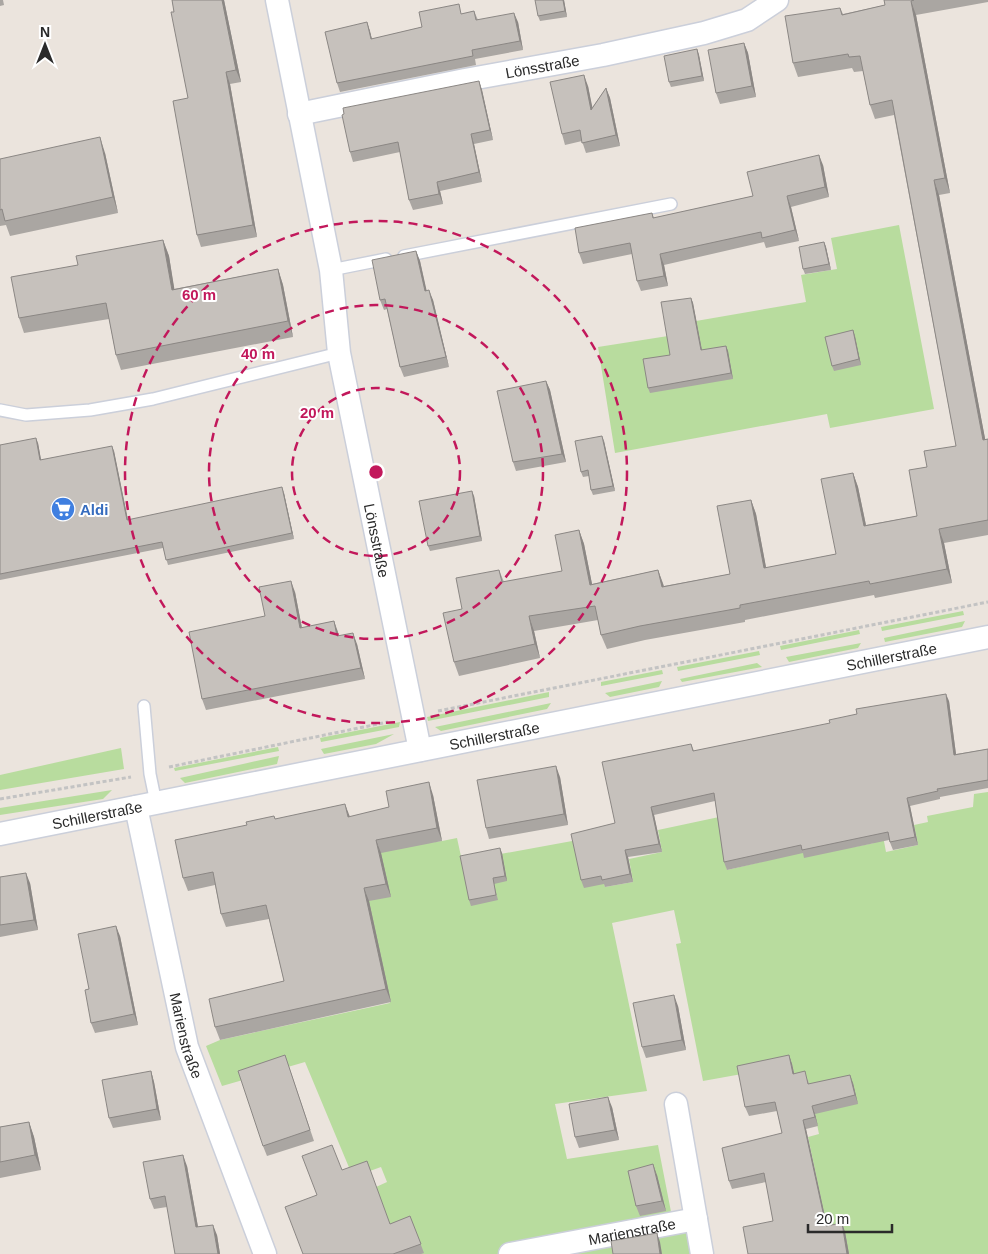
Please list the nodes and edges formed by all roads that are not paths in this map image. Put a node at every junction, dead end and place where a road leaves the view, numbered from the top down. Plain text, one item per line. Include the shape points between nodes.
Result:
1 (277, 0) edge
2 (777, 0) edge
3 (299, 114) junction
4 (671, 204) dead end
5 (331, 270) junction
6 (339, 352) junction
7 (0, 410) edge
8 (988, 637) edge
9 (144, 706) dead end
10 (420, 750) junction
11 (146, 805) junction
12 (0, 834) edge
13 (676, 1104) dead end
14 (696, 1219) junction
15 (266, 1254) edge
16 (510, 1254) edge
17 (702, 1254) edge

1 - 3 street, Lönsstraße
2 - 3 street, Lönsstraße via 747,20 704,34
3 - 5 street, Lönsstraße
4 - 5 lane
5 - 6 street, Lönsstraße
6 - 7 lane via 153,399 90,410 26,415
6 - 10 street, Lönsstraße
8 - 10 street, Schillerstraße
9 - 11 lane via 150,774
10 - 11 street, Schillerstraße
11 - 12 street, Schillerstraße
11 - 15 street, Marienstraße via 187,1047
13 - 14 street, Marienstraße
14 - 16 street, Marienstraße
14 - 17 street, Marienstraße

